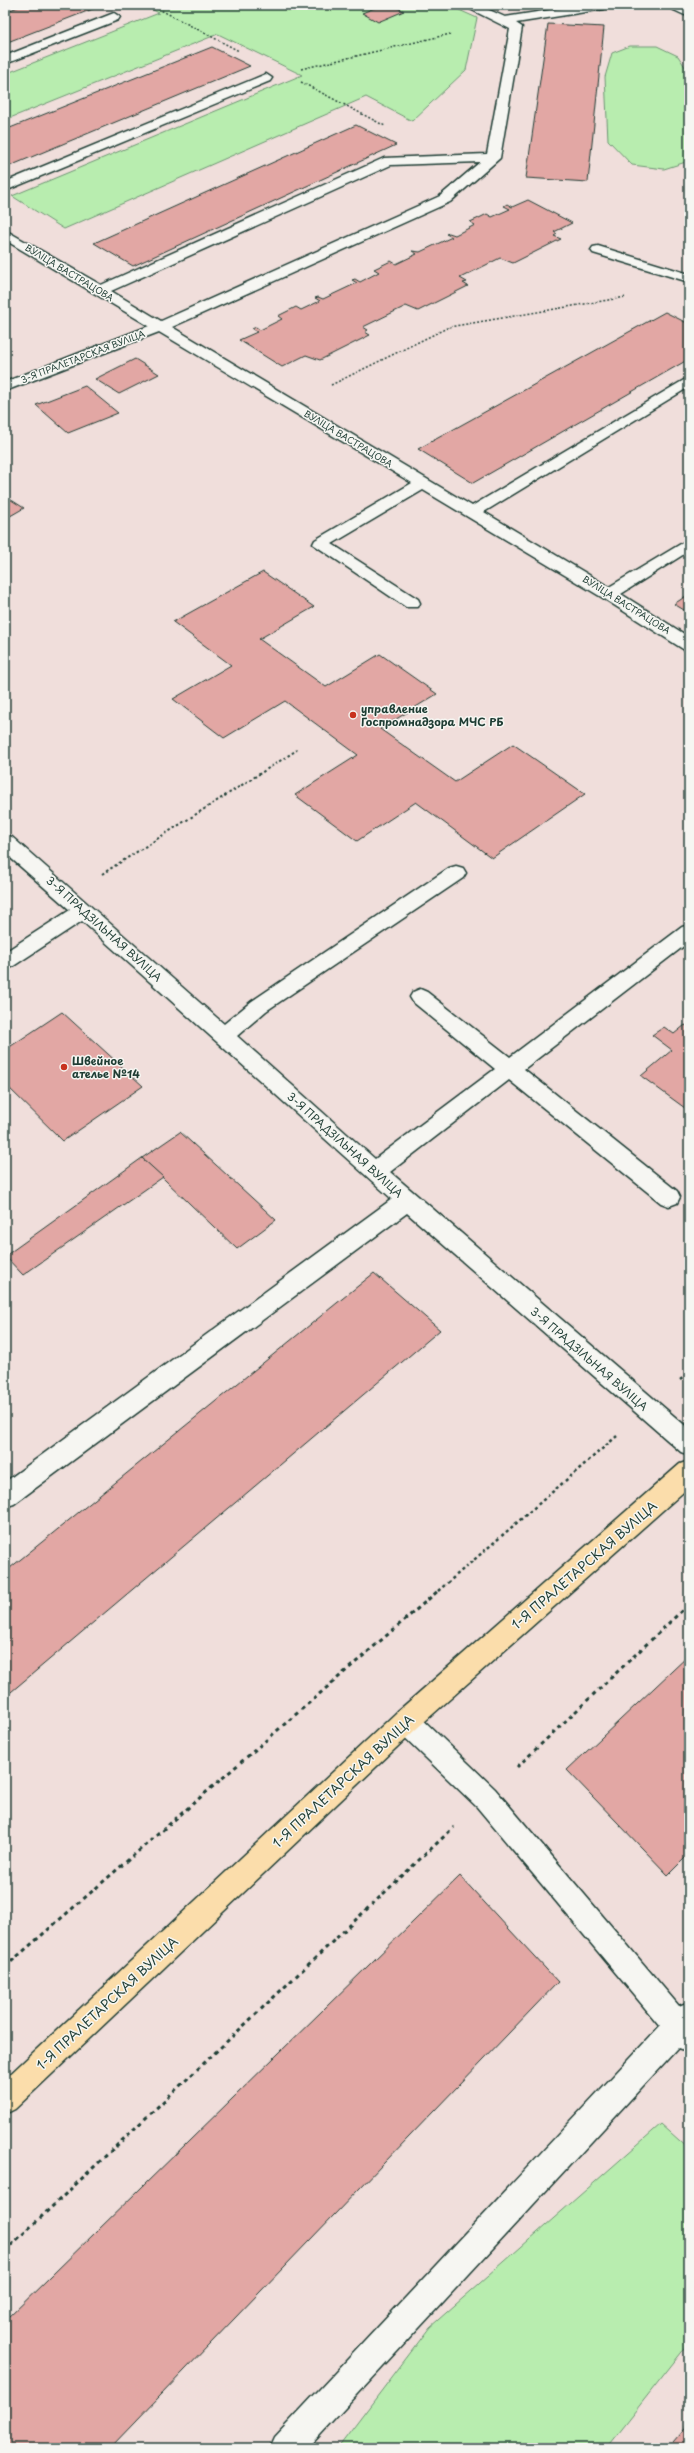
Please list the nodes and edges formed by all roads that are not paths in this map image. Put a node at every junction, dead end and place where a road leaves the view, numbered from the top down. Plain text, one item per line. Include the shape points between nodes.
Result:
1 (468, 5) edge
2 (604, 5) edge
3 (669, 5) edge
4 (689, 13) edge
5 (114, 17) dead end
6 (505, 21) junction
7 (5, 60) edge
8 (266, 78) road end
9 (493, 158) junction
10 (5, 188) edge
11 (5, 234) edge
12 (598, 250) dead end
13 (689, 278) edge
14 (99, 291) junction
15 (160, 326) junction
16 (689, 381) edge
17 (5, 387) edge
18 (423, 484) junction
19 (473, 512) junction
20 (689, 544) edge
21 (609, 594) junction
22 (412, 603) dead end
23 (689, 645) edge
24 (5, 842) edge
25 (456, 873) dead end
26 (83, 911) junction
27 (689, 932) edge
28 (5, 962) edge
29 (420, 998) dead end
30 (224, 1036) junction
31 (510, 1070) junction
32 (374, 1172) junction
33 (669, 1197) dead end
34 (406, 1201) junction
35 (689, 1444) edge
36 (689, 1472) edge
37 (5, 1496) edge
38 (406, 1721) junction
39 (686, 2028) edge
40 (5, 2098) edge
41 (286, 2448) edge

1 - 6 street
2 - 6 street
3 - 4 street
5 - 7 street
6 - 9 street via 516,27
8 - 10 street
9 - 14 street via 389,161
9 - 15 street, 3-Я ПРАЛЕТАРСКАЯ ВУЛІЦА via 445,199
11 - 14 street, ВУЛІЦА ВАСТРАЦОВА
12 - 13 street
14 - 15 street, ВУЛІЦА ВАСТРАЦОВА
15 - 17 street, 3-Я ПРАЛЕТАРСКАЯ ВУЛІЦА
15 - 18 street, ВУЛІЦА ВАСТРАЦОВА
16 - 19 street
18 - 19 street, ВУЛІЦА ВАСТРАЦОВА
18 - 22 street via 321,544
19 - 21 street, ВУЛІЦА ВАСТРАЦОВА
20 - 21 street
21 - 23 street, ВУЛІЦА ВАСТРАЦОВА
24 - 26 street, 3-Я ПРАДЗІЛЬНАЯ ВУЛІЦА
25 - 30 street via 259,1006
26 - 28 street
26 - 30 street, 3-Я ПРАДЗІЛЬНАЯ ВУЛІЦА
27 - 31 street
29 - 31 street
30 - 32 street, 3-Я ПРАДЗІЛЬНАЯ ВУЛІЦА
31 - 32 street
31 - 33 street
32 - 34 street, 3-Я ПРАДЗІЛЬНАЯ ВУЛІЦА
34 - 35 street, 3-Я ПРАДЗІЛЬНАЯ ВУЛІЦА
34 - 37 street
36 - 38 main road, 1-Я ПРАЛЕТАРСКАЯ ВУЛІЦА
38 - 39 street via 486,1798
38 - 40 main road, 1-Я ПРАЛЕТАРСКАЯ ВУЛІЦА
39 - 41 street

